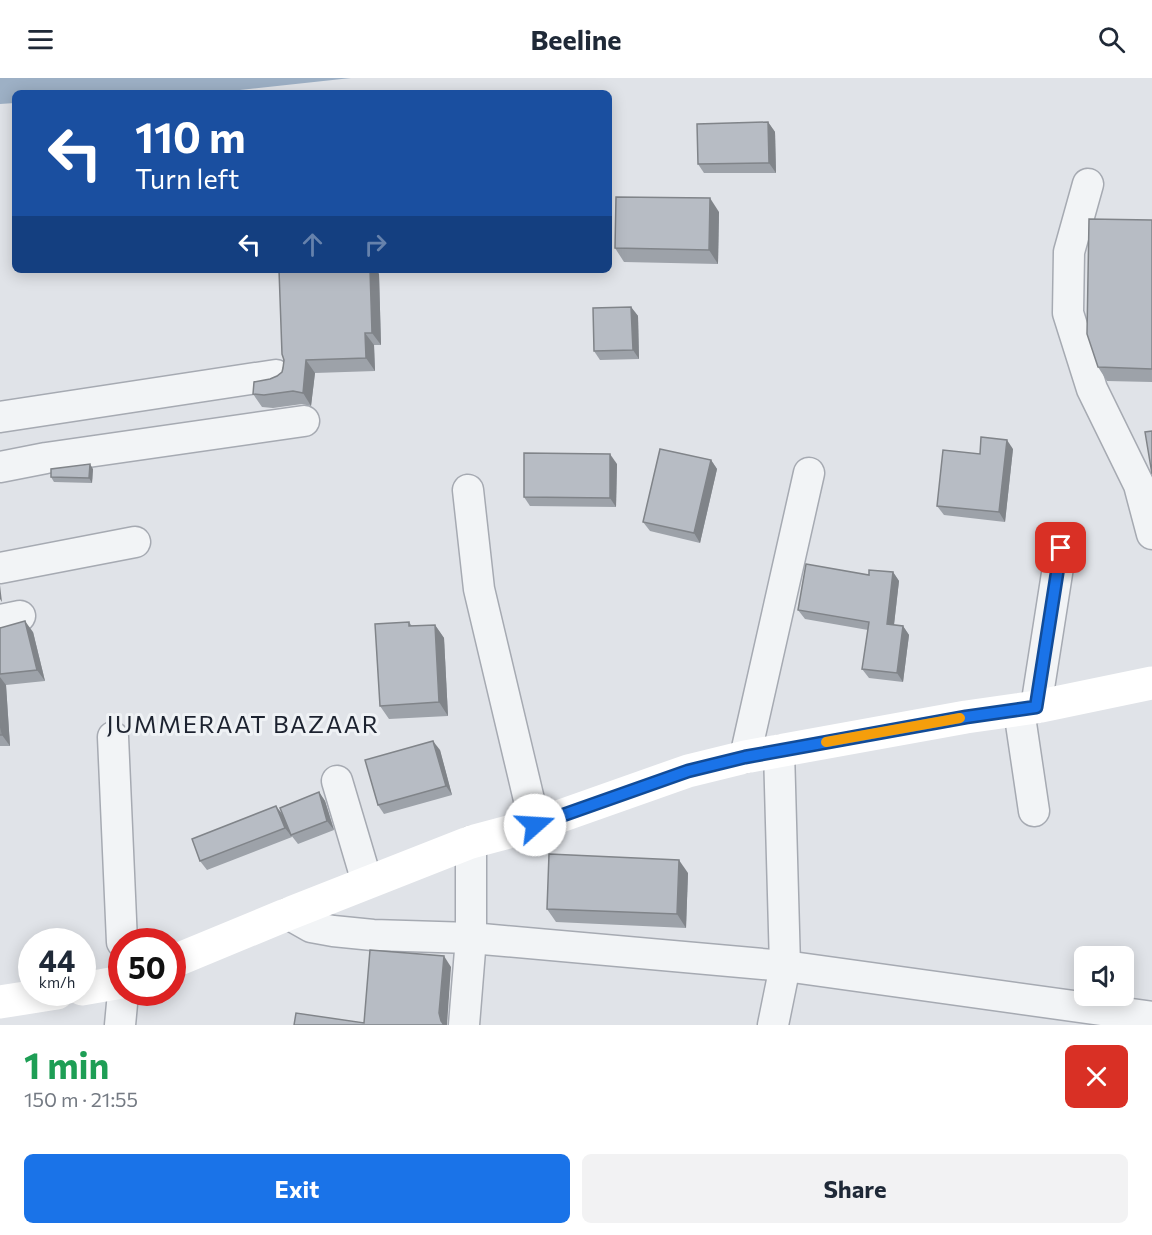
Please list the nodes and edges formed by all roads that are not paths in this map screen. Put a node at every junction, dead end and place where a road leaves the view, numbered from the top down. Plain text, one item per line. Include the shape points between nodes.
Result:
1 (1088, 184) dead end
2 (276, 375) edge
3 (0, 417) edge
4 (304, 421) dead end
5 (0, 467) edge
6 (808, 473) dead end
7 (468, 490) dead end
8 (1152, 534) edge
9 (135, 542) dead end
10 (1061, 548) dead end
11 (0, 568) edge
12 (1152, 683) edge
13 (1028, 709) junction
14 (113, 737) dead end
15 (779, 751) junction
16 (745, 757) junction
17 (337, 782) dead end
18 (1034, 812) dead end
19 (535, 825) junction
20 (471, 842) junction
21 (367, 882) junction
22 (288, 914) junction
23 (121, 928) edge
24 (471, 938) junction
25 (186, 956) edge
26 (785, 966) junction
27 (18, 999) edge
28 (0, 1002) edge
29 (122, 1006) edge
30 (1152, 1017) edge
31 (120, 1025) edge
32 (464, 1025) edge
33 (773, 1025) edge

1 - 8 street via 1069,252 1068,314 1092,389 1139,485
2 - 3 street
4 - 5 street
6 - 16 street
7 - 19 street via 479,589
9 - 11 street
10 - 13 street
12 - 13 main road
13 - 15 main road
13 - 18 street
14 - 23 street
15 - 16 main road
15 - 26 street
16 - 19 main road via 688,771
17 - 21 street
19 - 20 main road
20 - 21 main road
20 - 24 street
21 - 22 main road
22 - 24 street via 311,927 333,931
22 - 25 main road
24 - 26 street
24 - 32 street
26 - 30 street
26 - 33 street
27 - 28 main road
29 - 31 street

